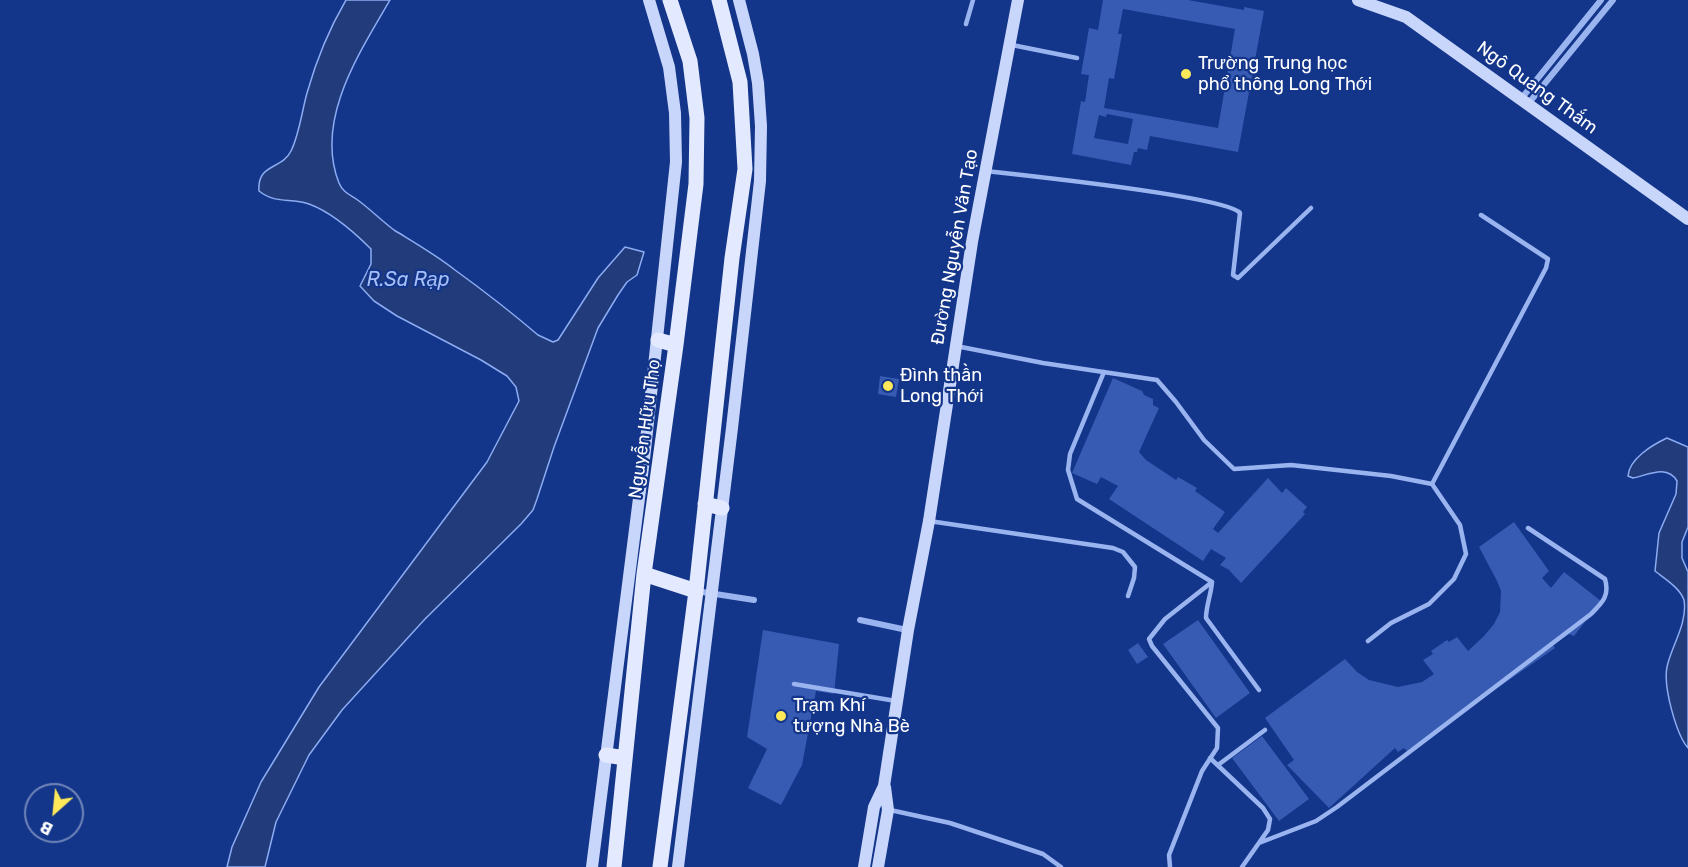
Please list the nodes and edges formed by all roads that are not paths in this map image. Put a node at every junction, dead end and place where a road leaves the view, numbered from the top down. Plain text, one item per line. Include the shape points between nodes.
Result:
1 (649, 0) edge
2 (670, 0) edge
3 (718, 0) edge
4 (739, 0) edge
5 (973, 0) edge
6 (1018, 0) edge
7 (1358, 0) edge
8 (1601, 0) edge
9 (1613, 0) edge
10 (966, 24) dead end
11 (1009, 44) junction
12 (1077, 58) dead end
13 (1525, 101) junction
14 (986, 171) junction
15 (1311, 208) dead end
16 (1481, 215) dead end
17 (1688, 219) edge
18 (658, 340) junction
19 (676, 345) junction
20 (956, 346) junction
21 (1104, 372) junction
22 (1432, 484) junction
23 (705, 504) junction
24 (722, 508) junction
25 (929, 521) junction
26 (1528, 528) dead end
27 (644, 574) junction
28 (1212, 582) junction
29 (696, 591) junction
30 (712, 594) junction
31 (1128, 596) dead end
32 (754, 600) dead end
33 (860, 620) dead end
34 (908, 630) junction
35 (1368, 641) dead end
36 (794, 684) dead end
37 (1258, 690) dead end
38 (898, 702) junction
39 (1265, 729) dead end
40 (606, 755) junction
41 (626, 758) junction
42 (1210, 758) junction
43 (1218, 765) junction
44 (884, 786) junction
45 (888, 809) junction
46 (1259, 843) junction
47 (592, 867) edge
48 (614, 867) edge
49 (660, 867) edge
50 (678, 867) edge
51 (864, 867) edge
52 (878, 867) edge
53 (1061, 867) edge
54 (1170, 867) edge
55 (1242, 867) edge

1 - 18 main road, Nguyễn Hữu Thọ via 669,67 675,123 676,162
2 - 19 main road, Nguyễn Hữu Thọ via 690,60 697,118 696,184
3 - 23 main road via 740,82 745,169
4 - 24 main road via 758,83 760,181
5 - 10 lane
6 - 11 main road, Đường Nguyễn Văn Tạo
7 - 13 main road, Ngô Quang Thắm via 1406,17
8 - 13 street
9 - 13 street
11 - 12 lane
11 - 14 main road, Đường Nguyễn Văn Tạo
13 - 17 main road, Ngô Quang Thắm
14 - 15 lane via 1164,194 1235,208 1240,213 1233,275 1238,279
14 - 20 main road, Đường Nguyễn Văn Tạo
16 - 22 lane via 1548,259
18 - 19 main road
18 - 40 main road, Nguyễn Hữu Thọ
19 - 27 main road, Nguyễn Hữu Thọ
20 - 21 lane
20 - 25 main road, Đường Nguyễn Văn Tạo
21 - 22 lane via 1157,380 1204,440 1234,469 1291,465
21 - 28 lane via 1070,454 1068,470 1077,499
22 - 35 lane via 1460,525 1466,554 1454,579 1430,604 1391,622
23 - 24 main road
23 - 29 main road
24 - 30 main road
25 - 31 lane via 1113,548 1123,552 1135,567
25 - 34 main road, Đường Nguyễn Văn Tạo
26 - 46 lane via 1605,579 1605,600 1592,614 1337,807 1316,821
27 - 29 main road
27 - 41 main road, Nguyễn Hữu Thọ
28 - 37 lane via 1206,618
28 - 42 lane via 1165,620 1149,639 1218,728 1217,748
29 - 30 street
29 - 49 main road
30 - 32 street
30 - 50 main road
33 - 34 street
34 - 38 main road, Đường Nguyễn Văn Tạo
36 - 38 lane
38 - 44 main road, Đường Nguyễn Văn Tạo
39 - 43 lane
40 - 41 main road
40 - 47 main road, Nguyễn Hữu Thọ
41 - 48 main road, Nguyễn Hữu Thọ
42 - 43 lane
42 - 54 lane via 1169,855
43 - 46 lane via 1270,819
44 - 45 main road, Đường Nguyễn Văn Tạo
44 - 51 main road, Đường Nguyễn Văn Tạo via 874,807
45 - 52 main road, Đường Nguyễn Văn Tạo
45 - 53 lane via 950,823 1033,850
46 - 55 lane

